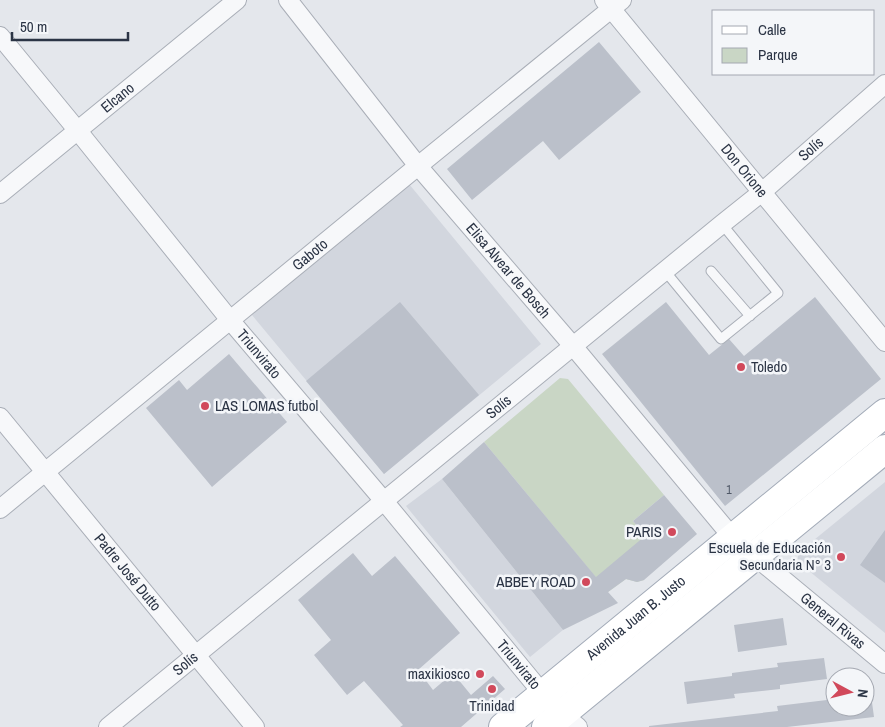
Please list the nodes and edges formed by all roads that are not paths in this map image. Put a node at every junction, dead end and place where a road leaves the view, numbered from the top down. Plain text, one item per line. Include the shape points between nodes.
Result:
1 (237, 0) edge
2 (288, 0) edge
3 (613, 3) edge
4 (0, 36) edge
5 (885, 84) edge
6 (78, 131) junction
7 (418, 166) junction
8 (762, 192) junction
9 (0, 194) edge
10 (722, 224) junction
11 (665, 271) junction
12 (711, 271) dead end
13 (750, 316) junction
14 (230, 320) junction
15 (885, 342) edge
16 (574, 346) junction
17 (885, 413) edge
18 (0, 417) edge
19 (885, 449) edge
20 (45, 472) junction
21 (384, 501) junction
22 (0, 509) edge
23 (733, 538) junction
24 (755, 555) junction
25 (195, 656) junction
26 (885, 664) edge
27 (543, 694) junction
28 (562, 723) edge
29 (108, 727) edge
30 (255, 727) edge
31 (503, 727) edge

1 - 6 street, Elcano
2 - 7 street, Elisa Alvear de Bosch
3 - 7 street, Gaboto
3 - 8 street, Don Orione
4 - 6 street, Triunvirato
5 - 8 street, Solís
6 - 9 street, Elcano
6 - 14 street, Triunvirato
7 - 14 street, Gaboto
7 - 16 street, Elisa Alvear de Bosch
8 - 10 street, Solís
8 - 15 street, Don Orione
10 - 11 street, Solís
10 - 13 lane via 778,293
11 - 13 lane via 721,339
11 - 16 street, Solís
12 - 13 lane
14 - 20 street, Gaboto
14 - 21 street, Triunvirato
16 - 21 street, Solís
16 - 23 street, Elisa Alvear de Bosch
17 - 23 main road, Avenida Juan B. Justo
18 - 20 street, Padre José Dutto
19 - 24 main road, Avenida Juan B. Justo
20 - 22 street, Gaboto
20 - 25 street, Padre José Dutto
21 - 25 street, Solís
21 - 27 street, Triunvirato
23 - 24 street, General Rivas
23 - 27 main road, Avenida Juan B. Justo
24 - 26 street, General Rivas
24 - 28 main road, Avenida Juan B. Justo
25 - 29 street, Solís
25 - 30 street, Padre José Dutto
27 - 28 street, Triunvirato
27 - 31 main road, Avenida Juan B. Justo

